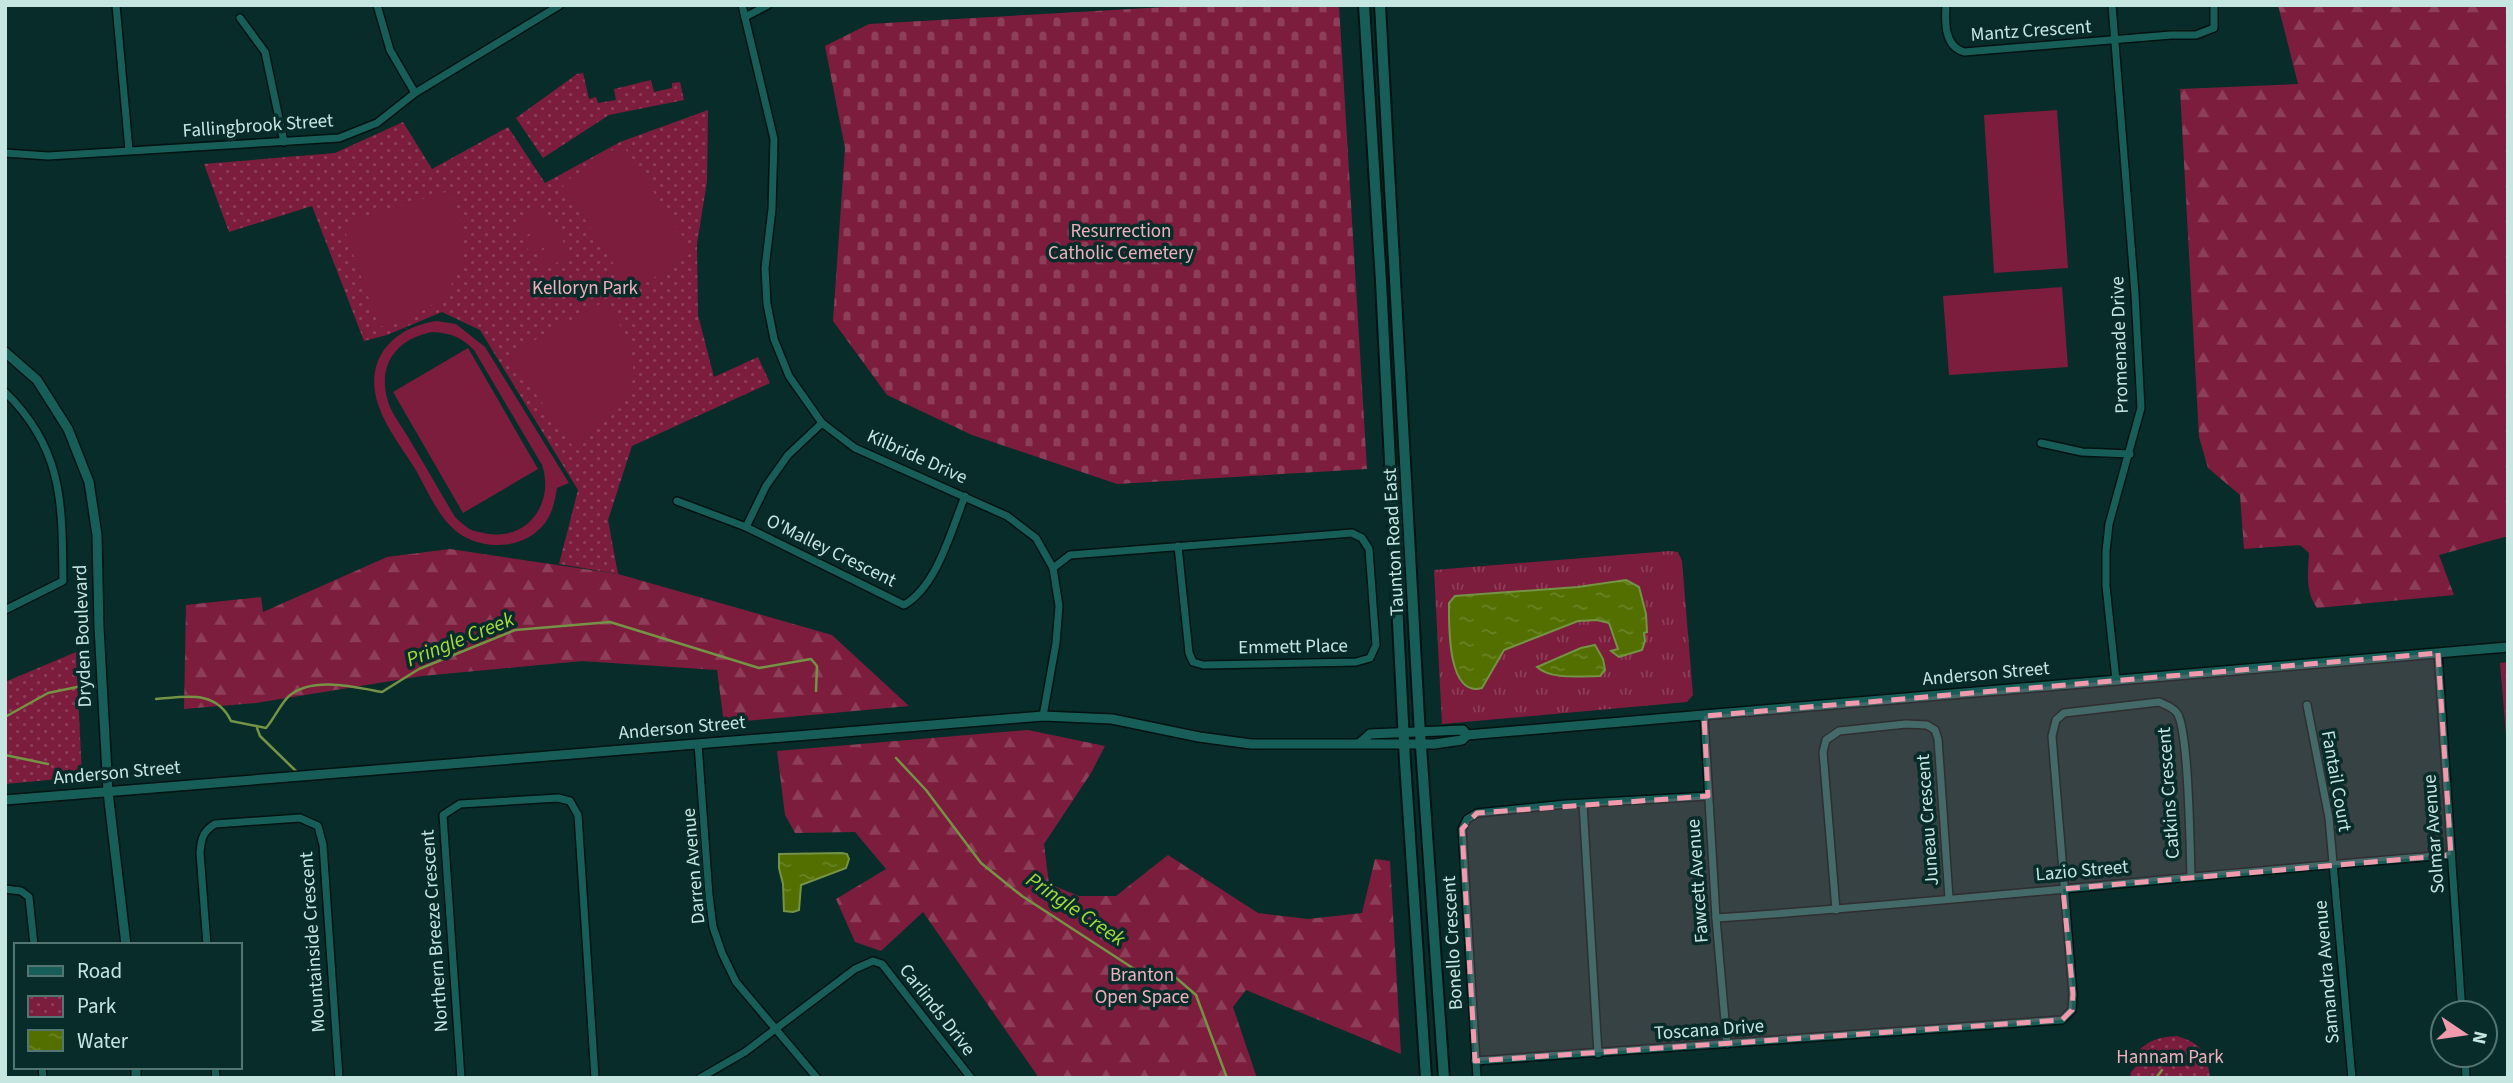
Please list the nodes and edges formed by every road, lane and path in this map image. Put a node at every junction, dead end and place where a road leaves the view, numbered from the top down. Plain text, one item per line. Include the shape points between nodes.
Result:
1 (117, 5) edge
2 (377, 5) edge
3 (560, 5) edge
4 (742, 5) edge
5 (768, 5) edge
6 (1364, 5) edge
7 (1380, 5) edge
8 (1946, 5) edge
9 (2112, 5) edge
10 (2214, 5) edge
11 (550, 8) edge
12 (746, 17) junction
13 (240, 18) dead end
14 (2114, 41) junction
15 (415, 93) junction
16 (284, 142) junction
17 (130, 149) junction
18 (5, 153) edge
19 (5, 352) edge
20 (5, 392) edge
21 (822, 423) junction
22 (2041, 443) dead end
23 (2130, 454) junction
24 (965, 496) junction
25 (677, 501) dead end
26 (746, 527) junction
27 (1178, 546) junction
28 (1053, 568) junction
29 (5, 611) edge
30 (2508, 647) edge
31 (2438, 653) junction
32 (2116, 680) junction
33 (2307, 705) dead end
34 (1043, 716) junction
35 (1703, 716) junction
36 (1420, 732) junction
37 (1404, 733) junction
38 (1467, 735) junction
39 (1360, 743) junction
40 (698, 744) junction
41 (1404, 745) junction
42 (1421, 745) junction
43 (108, 792) junction
44 (1707, 796) junction
45 (5, 800) edge
46 (1583, 804) junction
47 (2451, 855) junction
48 (2333, 863) junction
49 (2191, 876) junction
50 (5, 889) edge
51 (2063, 889) junction
52 (1949, 898) junction
53 (1836, 910) junction
54 (1716, 918) junction
55 (34, 943) edge
56 (126, 943) edge
57 (207, 943) edge
58 (2461, 999) edge
59 (774, 1030) junction
60 (1727, 1044) junction
61 (1443, 1050) junction
62 (1425, 1052) junction
63 (1598, 1054) junction
64 (1475, 1061) junction
65 (339, 1078) edge
66 (461, 1078) edge
67 (595, 1078) edge
68 (700, 1078) edge
69 (817, 1078) edge
70 (971, 1078) edge
71 (1426, 1078) edge
72 (1444, 1078) edge
73 (1477, 1078) edge
74 (2352, 1078) edge

1 - 17 street
2 - 15 street via 390,50
3 - 11 street, Fallingbrook Street
4 - 12 street, Kilbride Drive
5 - 12 street
6 - 37 main road, Taunton Road East
7 - 36 main road, Taunton Road East
8 - 14 street, Mantz Crescent via 1948,39 1958,51
9 - 14 street, Promenade Drive
10 - 14 street via 2214,28 2196,35
11 - 15 street, Fallingbrook Street
12 - 21 street, Kilbride Drive via 774,139 767,303 774,339 789,376
13 - 16 street via 265,52
14 - 23 street, Promenade Drive via 2141,408
15 - 16 street, Fallingbrook Street via 377,123 339,138
16 - 17 street, Fallingbrook Street
17 - 18 street, Fallingbrook Street via 48,156
19 - 43 street, Dryden Boulevard via 37,380 68,429 89,482 97,535
20 - 29 street via 25,411 52,463 62,512 63,581
21 - 24 street, Kilbride Drive via 855,448
21 - 26 street, O'Malley Crescent via 788,455
22 - 23 street via 2082,452
23 - 32 street, Promenade Drive via 2109,524 2106,551
24 - 26 street, O'Malley Crescent via 929,582 904,605
24 - 28 street, Kilbride Drive via 1007,516 1036,538
25 - 26 street
27 - 27 street, Emmett Place via 1352,533 1362,538 1368,549 1376,645 1370,658 1356,662 1193,662
27 - 28 street, Emmett Place via 1070,555
28 - 34 street, Kilbride Drive via 1059,606
30 - 31 street, Anderson Street
31 - 32 street, Anderson Street
31 - 47 street, Solmar Avenue
32 - 35 street, Anderson Street
33 - 48 street, Fantail Court
34 - 39 street, Anderson Street via 1112,719 1251,744
34 - 40 street, Anderson Street
35 - 38 street, Anderson Street
35 - 44 street, Fawcett Avenue
36 - 37 street, Anderson Street
36 - 38 street, Anderson Street via 1463,730
36 - 42 main road, Taunton Road East
37 - 39 street, Anderson Street via 1370,734
37 - 41 main road, Taunton Road East
38 - 42 street, Anderson Street via 1462,740
39 - 41 street, Anderson Street
40 - 43 street, Anderson Street
40 - 59 street, Darren Avenue via 713,927 736,982
41 - 42 street, Anderson Street
41 - 62 main road, Taunton Road East
42 - 61 main road, Taunton Road East
43 - 45 street, Anderson Street
43 - 56 street, Dryden Boulevard
44 - 46 street
44 - 54 street, Fawcett Avenue
46 - 63 street
46 - 64 street, Bonello Crescent via 1477,813 1462,829
47 - 48 street, Lazio Street
47 - 58 street, Solmar Avenue
48 - 49 street, Lazio Street
48 - 74 street, Samandra Avenue
49 - 51 street, Lazio Street
49 - 51 street, Catkins Crescent via 2179,715 2159,702 2064,713 2056,720 2052,736
50 - 55 street via 21,891 29,898
51 - 52 street, Lazio Street
51 - 60 street, Toscana Drive via 2073,994 2072,1010 2062,1020
52 - 53 street, Lazio Street
52 - 53 street, Juneau Crescent via 1935,730 1906,724 1839,731 1826,740 1823,752
53 - 54 street, Lazio Street
54 - 60 street, Fawcett Avenue
57 - 65 street, Mountainside Crescent via 200,853 206,830 215,824 300,818 318,826
59 - 68 street
59 - 69 street, Darren Avenue
59 - 70 street, Carlinds Drive via 855,969 873,961 882,964
60 - 63 street, Toscana Drive
61 - 62 main road
61 - 72 main road, Taunton Road East
62 - 71 main road, Taunton Road East
63 - 64 street
64 - 73 street, Bonello Crescent
66 - 67 street, Northern Breeze Crescent via 443,815 460,804 558,798 570,801 578,814

